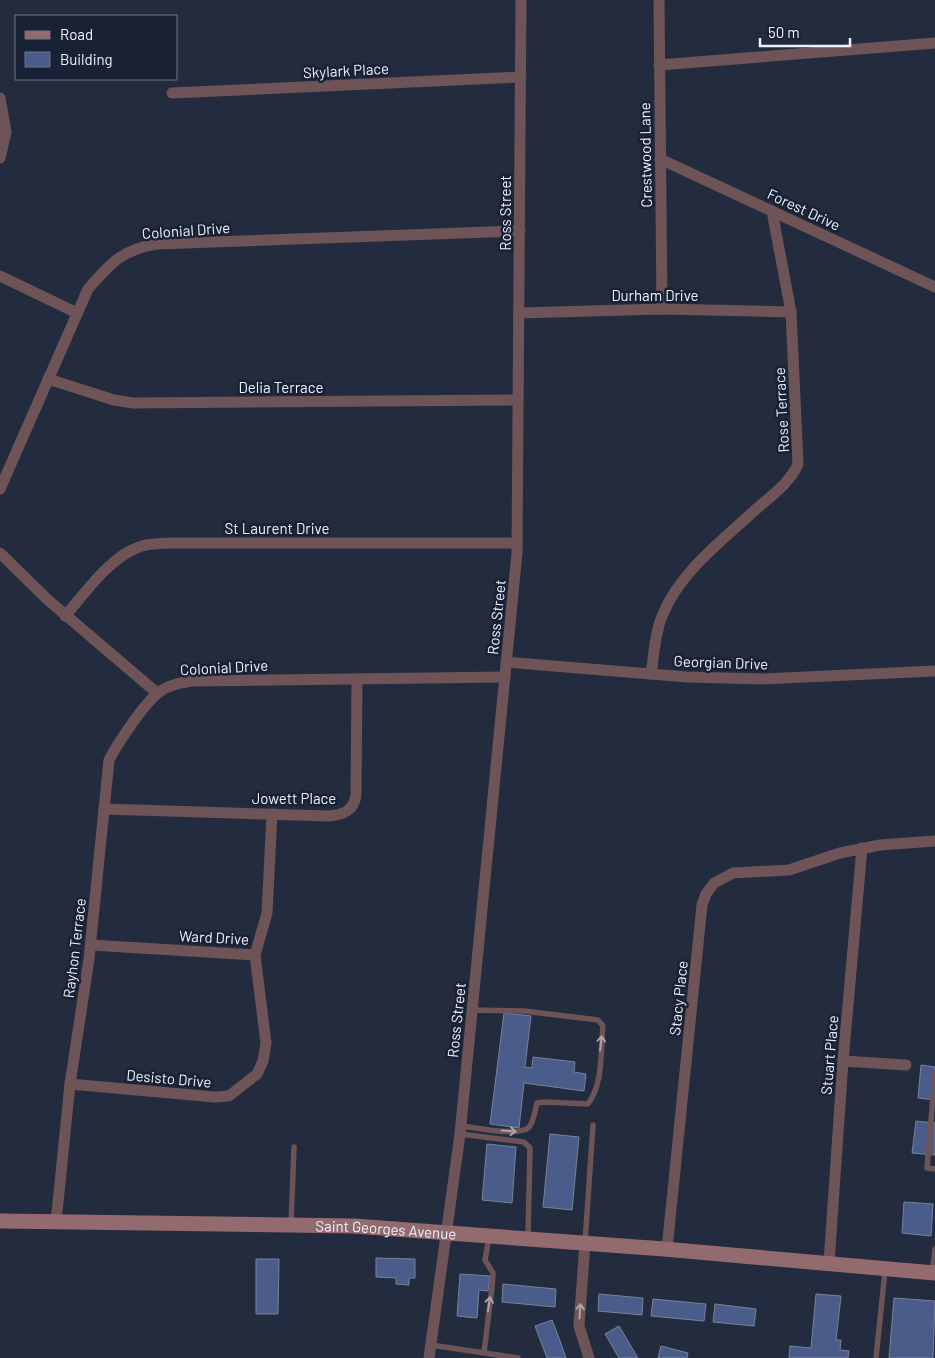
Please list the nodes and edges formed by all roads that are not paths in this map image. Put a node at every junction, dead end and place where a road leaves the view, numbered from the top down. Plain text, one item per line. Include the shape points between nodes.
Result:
1 (521, 0) edge
2 (659, 0) edge
3 (935, 43) edge
4 (659, 65) junction
5 (521, 77) junction
6 (172, 93) dead end
7 (0, 98) edge
8 (0, 158) edge
9 (660, 159) junction
10 (772, 211) junction
11 (520, 230) junction
12 (0, 276) edge
13 (935, 287) edge
14 (662, 309) junction
15 (791, 312) junction
16 (77, 313) junction
17 (519, 313) junction
18 (48, 379) junction
19 (518, 400) junction
20 (0, 489) edge
21 (517, 542) junction
22 (0, 554) edge
23 (65, 616) junction
24 (506, 662) junction
25 (935, 671) edge
26 (651, 674) junction
27 (505, 677) junction
28 (357, 679) junction
29 (158, 693) junction
30 (104, 809) junction
31 (272, 814) junction
32 (935, 841) edge
33 (862, 848) junction
34 (91, 945) junction
35 (255, 955) junction
36 (472, 1010) junction
37 (843, 1061) junction
38 (906, 1065) dead end
39 (935, 1073) edge
40 (70, 1084) junction
41 (593, 1125) dead end
42 (460, 1130) junction
43 (294, 1147) dead end
44 (935, 1169) edge
45 (0, 1221) edge
46 (56, 1222) junction
47 (291, 1226) junction
48 (446, 1233) junction
49 (489, 1236) junction
50 (528, 1239) junction
51 (585, 1243) junction
52 (667, 1249) junction
53 (935, 1249) edge
54 (829, 1263) junction
55 (886, 1268) junction
56 (934, 1273) edge
57 (430, 1345) junction
58 (484, 1353) junction
59 (429, 1358) edge
60 (518, 1358) edge
61 (589, 1358) edge
62 (876, 1358) edge

1 - 5 street, Ross Street
2 - 4 street, Crestwood Lane
3 - 4 street
4 - 9 street, Crestwood Lane
5 - 6 street, Skylark Place
5 - 11 street, Ross Street
7 - 8 street via 6,132
9 - 10 street, Forest Drive
9 - 14 street, Crestwood Lane
10 - 13 street, Forest Drive
10 - 15 street, Rose Terrace
11 - 16 street, Colonial Drive via 140,247 126,251 105,270 88,289
11 - 17 street, Ross Street
12 - 16 street
14 - 15 street, Durham Drive
14 - 17 street, Durham Drive
15 - 26 street, Rose Terrace via 798,464 779,489 702,559 671,598 662,615
16 - 18 street, Colonial Drive
17 - 19 street, Ross Street
18 - 19 street, Delia Terrace via 133,403
18 - 20 street, Colonial Drive
19 - 21 street, Ross Street
21 - 23 street, St Laurent Drive via 170,543 140,546 107,569
21 - 24 street, Ross Street
22 - 23 street
23 - 29 street
24 - 26 street, Georgian Drive
24 - 27 street, Ross Street
25 - 26 street, Georgian Drive via 762,679
27 - 28 street, Colonial Drive
27 - 36 street, Ross Street
28 - 29 street, Colonial Drive via 192,681 174,684
28 - 31 street, Jowett Place via 355,804 339,815
29 - 30 street, Rayhon Terrace via 119,741 109,760
30 - 31 street, Jowett Place
30 - 34 street, Rayhon Terrace
31 - 35 street, Ward Drive via 267,913
32 - 33 street, Stacy Place
33 - 37 street, Stuart Place
33 - 52 street, Stacy Place via 789,870 733,873 714,883 706,894 702,906
34 - 35 street, Ward Drive
34 - 40 street, Rayhon Terrace
35 - 40 street, Desisto Drive via 266,1043 263,1061 258,1074 229,1096
36 - 42 street, Ross Street
42 -> 36 lane via 526,1131 537,1103 588,1104 594,1097 600,1078 603,1026 598,1020 524,1011
37 - 38 street
37 - 54 street, Stuart Place
39 - 44 lane via 927,1168
40 - 46 street, Rayhon Terrace
41 - 51 lane
42 - 48 street, Ross Street
42 - 50 lane via 524,1142 530,1148
43 - 47 lane
45 - 46 main road, Saint Georges Avenue
46 - 47 main road, Saint Georges Avenue
47 - 48 main road, Saint Georges Avenue via 354,1226
48 - 49 main road, Saint Georges Avenue
48 - 57 street, Ross Street
49 - 50 main road, Saint Georges Avenue
58 -> 49 lane via 492,1287 492,1274 485,1260
50 - 51 main road, Saint Georges Avenue
51 - 52 main road, Saint Georges Avenue
61 -> 51 street via 579,1326
52 - 54 main road, Saint Georges Avenue
53 - 56 lane
54 - 55 main road, Saint Georges Avenue
55 - 56 main road, Saint Georges Avenue
55 - 62 lane
57 - 58 lane
57 - 59 street, Ross Street
58 - 60 lane

